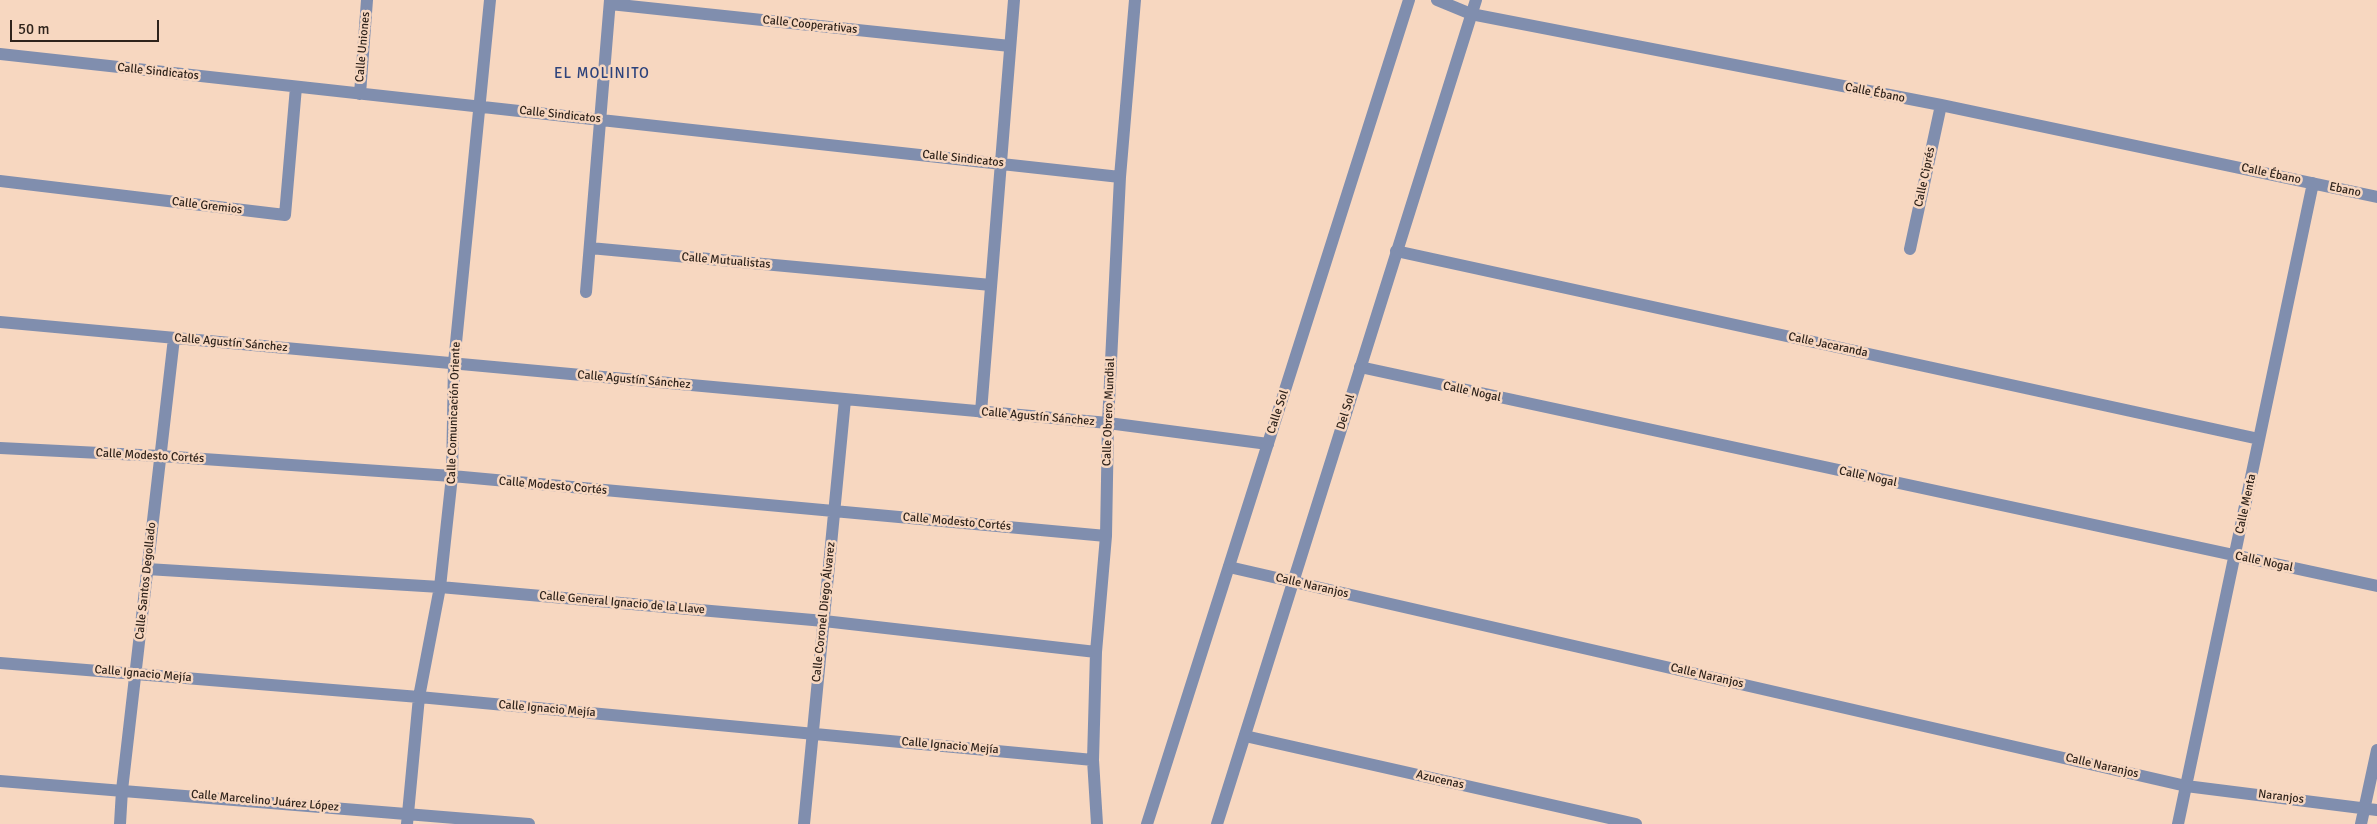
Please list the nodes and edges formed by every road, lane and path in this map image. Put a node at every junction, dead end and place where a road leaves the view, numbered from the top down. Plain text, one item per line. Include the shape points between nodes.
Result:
1 (367, 0) edge
2 (490, 0) edge
3 (1014, 0) edge
4 (1135, 0) edge
5 (1409, 0) edge
6 (1437, 0) edge
7 (1476, 0) edge
8 (610, 2) edge
9 (1471, 14) junction
10 (1010, 46) junction
11 (0, 54) edge
12 (296, 87) junction
13 (360, 94) junction
14 (1941, 105) junction
15 (481, 107) junction
16 (600, 120) junction
17 (1001, 164) junction
18 (1120, 177) junction
19 (0, 181) edge
20 (2313, 183) junction
21 (2377, 197) edge
22 (590, 248) junction
23 (1910, 248) dead end
24 (1396, 251) junction
25 (991, 285) junction
26 (586, 292) dead end
27 (0, 322) edge
28 (174, 338) junction
29 (454, 363) junction
30 (1360, 367) junction
31 (845, 400) junction
32 (981, 412) junction
33 (1108, 424) junction
34 (2259, 439) junction
35 (1268, 444) junction
36 (0, 448) edge
37 (160, 456) junction
38 (452, 476) junction
39 (834, 512) junction
40 (1106, 536) junction
41 (2235, 555) junction
42 (1229, 567) junction
43 (147, 569) junction
44 (1293, 582) junction
45 (2377, 586) edge
46 (440, 587) junction
47 (824, 621) junction
48 (1096, 652) junction
49 (0, 663) edge
50 (135, 674) junction
51 (419, 697) junction
52 (813, 733) junction
53 (1245, 736) junction
54 (2377, 750) edge
55 (1093, 760) junction
56 (0, 781) edge
57 (2186, 786) junction
58 (122, 790) junction
59 (2371, 809) edge
60 (407, 819) edge
61 (1617, 822) edge
62 (120, 824) edge
63 (529, 824) edge
64 (804, 824) edge
65 (1098, 824) edge
66 (1147, 824) edge
67 (1217, 824) edge
68 (1636, 824) edge
69 (2178, 824) edge
70 (2361, 824) edge

1 - 13 street, Calle Uniones
2 - 15 street, Calle Comunicación Oriente
3 - 10 street
4 - 18 street, Calle Obrero Mundial
5 - 35 street, Calle Sol
6 - 9 street, Calle Ébano
7 - 9 street, Del Sol
8 - 10 street, Calle Cooperativas
8 - 16 street, Calle Cooperativas
9 - 14 street, Calle Ébano
9 - 24 street, Del Sol
10 - 17 street
11 - 12 street, Calle Sindicatos
12 - 13 street, Calle Sindicatos
12 - 19 street, Calle Gremios via 285,215
13 - 15 street, Calle Sindicatos
14 - 20 street, Calle Ébano
14 - 23 street, Calle Ciprés
15 - 16 street, Calle Sindicatos
15 - 29 street, Calle Comunicación Oriente
16 - 17 street, Calle Sindicatos
16 - 22 street
17 - 18 street, Calle Sindicatos
17 - 25 street
18 - 33 street, Calle Obrero Mundial
20 - 21 street, Ebano
20 - 34 street, Calle Menta
22 - 25 street, Calle Mutualistas
22 - 26 street
24 - 30 street, Del Sol
24 - 34 street, Calle Jacaranda
25 - 32 street
27 - 28 street, Calle Agustín Sánchez
28 - 29 street, Calle Agustín Sánchez
28 - 37 street, Calle Santos Degollado
29 - 31 street, Calle Agustín Sánchez
29 - 38 street, Calle Comunicación Oriente
30 - 41 street, Calle Nogal
30 - 44 street, Del Sol
31 - 32 street, Calle Agustín Sánchez
31 - 39 street, Calle Coronel Diego Álvarez
32 - 33 street, Calle Agustín Sánchez
33 - 35 street, Calle Agustín Sánchez
33 - 40 street, Calle Obrero Mundial
34 - 41 street, Calle Menta
35 - 42 street, Calle Sol
36 - 37 street, Calle Modesto Cortés
37 - 38 street, Calle Modesto Cortés
37 - 43 street, Calle Santos Degollado
38 - 39 street, Calle Modesto Cortés
38 - 46 street, Calle Comunicación Oriente
39 - 40 street, Calle Modesto Cortés
39 - 47 street, Calle Coronel Diego Álvarez
40 - 48 street, Calle Obrero Mundial
41 - 45 street, Calle Nogal
41 - 57 street, Calle Menta
42 - 44 street, Calle Naranjos
42 - 66 street, Calle Sol
43 - 46 street, Calle General Ignacio de la Llave
43 - 50 street, Calle Santos Degollado
44 - 53 street, Del Sol
44 - 57 street, Calle Naranjos
46 - 47 street, Calle General Ignacio de la Llave
46 - 51 street, Calle Comunicación Oriente
47 - 48 street, Calle General Ignacio de la Llave
47 - 52 street, Calle Coronel Diego Álvarez
48 - 55 street, Calle Obrero Mundial
49 - 50 street, Calle Ignacio Mejía
50 - 51 street, Calle Ignacio Mejía
50 - 58 street, Calle Santos Degollado
51 - 52 street, Calle Ignacio Mejía
51 - 60 street, Calle Comunicación Oriente
52 - 55 street, Calle Ignacio Mejía
52 - 64 street, Calle Coronel Diego Álvarez
53 - 61 street, Azucenas
53 - 67 street, Del Sol
54 - 59 street
55 - 65 street, Calle Obrero Mundial
56 - 58 street, Calle Marcelino Juárez López
57 - 59 street, Naranjos
57 - 69 street, Calle Menta
58 - 60 street, Calle Marcelino Juárez López
58 - 62 street, Calle Santos Degollado
59 - 70 street
60 - 63 street, Calle Marcelino Juárez López
61 - 68 street, Azucenas

